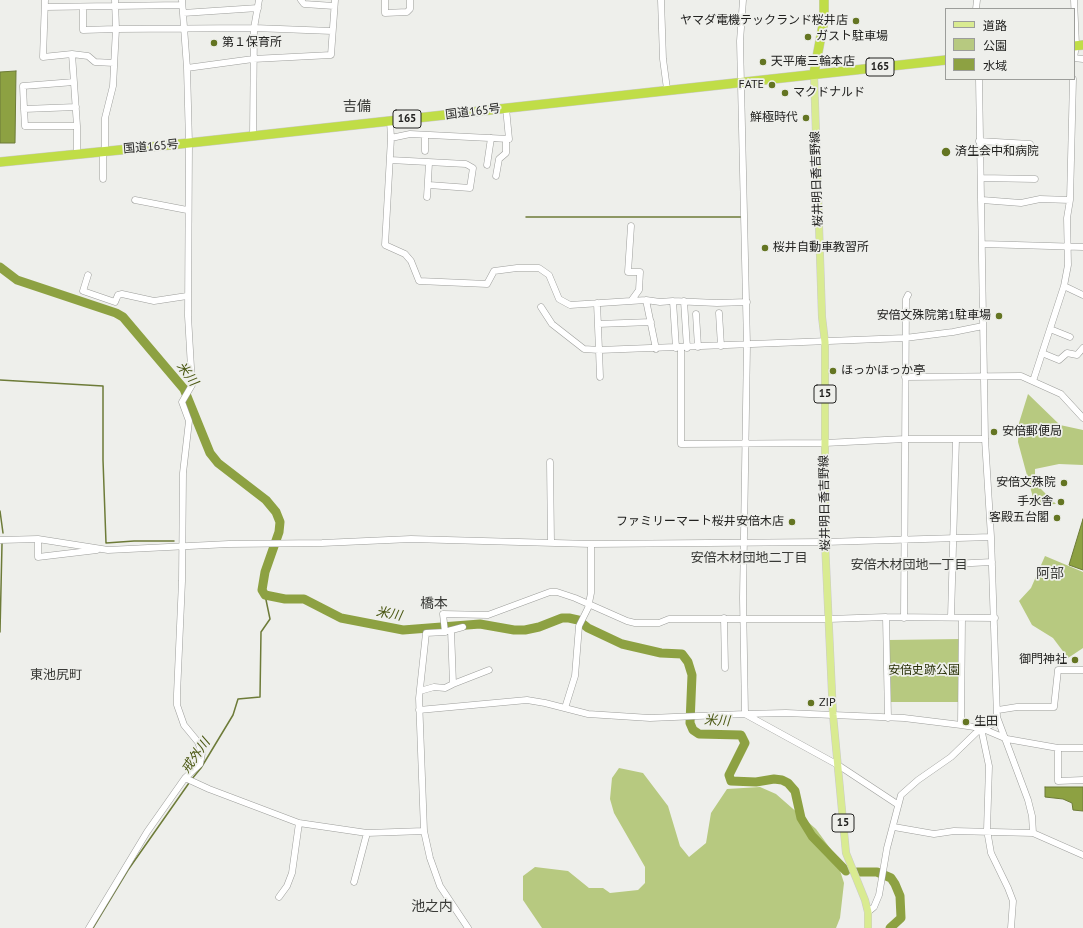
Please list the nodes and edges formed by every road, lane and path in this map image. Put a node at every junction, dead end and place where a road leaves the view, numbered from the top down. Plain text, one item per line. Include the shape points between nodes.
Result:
1 (259, 0) edge
2 (301, 0) edge
3 (385, 0) edge
4 (410, 0) edge
5 (661, 0) edge
6 (743, 0) edge
7 (824, 0) edge
8 (182, 2) edge
9 (45, 3) edge
10 (116, 3) edge
11 (334, 3) edge
12 (83, 7) junction
13 (258, 8) junction
14 (1075, 11) edge
15 (183, 13) junction
16 (254, 28) junction
17 (116, 29) junction
18 (184, 30) junction
19 (332, 31) junction
20 (1078, 45) edge
21 (72, 54) junction
22 (1075, 55) edge
23 (253, 59) junction
24 (945, 60) edge
25 (114, 63) junction
26 (187, 68) junction
27 (814, 73) junction
28 (979, 80) edge
29 (1073, 80) edge
30 (74, 82) junction
31 (742, 82) junction
32 (667, 89) junction
33 (76, 107) junction
34 (506, 108) junction
35 (24, 109) junction
36 (390, 121) junction
37 (77, 126) junction
38 (425, 135) junction
39 (253, 136) junction
40 (391, 138) junction
41 (491, 138) junction
42 (506, 139) junction
43 (979, 141) junction
44 (189, 144) junction
45 (1030, 144) dead end
46 (104, 151) junction
47 (425, 151) dead end
48 (77, 154) junction
49 (390, 160) junction
50 (0, 162) edge
51 (429, 163) junction
52 (487, 165) dead end
53 (496, 176) dead end
54 (981, 178) junction
55 (103, 179) dead end
56 (1035, 179) dead end
57 (429, 185) junction
58 (427, 197) dead end
59 (135, 200) dead end
60 (982, 200) junction
61 (1070, 200) junction
62 (187, 210) junction
63 (631, 226) dead end
64 (982, 244) junction
65 (1067, 247) junction
66 (1083, 247) edge
67 (88, 275) dead end
68 (1064, 286) junction
69 (908, 295) dead end
70 (1083, 295) edge
71 (187, 296) junction
72 (646, 300) junction
73 (631, 301) junction
74 (673, 301) junction
75 (684, 301) junction
76 (747, 302) junction
77 (597, 303) junction
78 (541, 307) dead end
79 (719, 313) dead end
80 (696, 314) dead end
81 (651, 322) junction
82 (598, 324) junction
83 (983, 326) junction
84 (1050, 329) junction
85 (1070, 337) dead end
86 (905, 338) junction
87 (825, 342) junction
88 (747, 345) junction
89 (720, 346) junction
90 (698, 347) junction
91 (681, 348) junction
92 (1083, 348) edge
93 (656, 349) junction
94 (599, 350) junction
95 (1042, 353) junction
96 (600, 377) dead end
97 (905, 377) junction
98 (984, 377) junction
99 (1032, 381) junction
100 (1083, 418) edge
101 (905, 439) junction
102 (956, 439) junction
103 (985, 439) junction
104 (744, 443) junction
105 (824, 443) junction
106 (550, 462) dead end
107 (992, 537) junction
108 (38, 539) junction
109 (905, 539) junction
110 (952, 539) junction
111 (0, 540) edge
112 (744, 542) junction
113 (825, 542) junction
114 (551, 543) junction
115 (591, 544) junction
116 (181, 546) junction
117 (108, 550) junction
118 (992, 562) junction
119 (952, 564) junction
120 (590, 604) junction
121 (886, 617) junction
122 (724, 618) junction
123 (743, 618) junction
124 (904, 618) junction
125 (951, 618) junction
126 (962, 618) junction
127 (995, 618) junction
128 (829, 619) junction
129 (463, 627) dead end
130 (448, 631) junction
131 (725, 668) dead end
132 (489, 670) dead end
133 (1083, 670) edge
134 (453, 684) junction
135 (420, 691) junction
136 (565, 708) junction
137 (419, 710) junction
138 (998, 713) junction
139 (745, 714) junction
140 (834, 714) junction
141 (888, 718) junction
142 (961, 725) junction
143 (980, 728) junction
144 (1007, 739) junction
145 (1058, 748) junction
146 (1083, 748) edge
147 (838, 765) junction
148 (185, 778) junction
149 (1083, 780) edge
150 (898, 804) junction
151 (300, 823) junction
152 (894, 827) junction
153 (988, 830) junction
154 (424, 831) junction
155 (1033, 832) junction
156 (367, 833) junction
157 (1083, 855) edge
158 (354, 882) dead end
159 (279, 897) dead end
160 (868, 912) junction
161 (89, 928) edge
162 (468, 928) edge
163 (868, 928) edge
164 (1011, 928) edge

1 - 13 street
2 - 11 street via 304,4
3 - 4 street via 385,13 407,12 410,9
5 - 32 street
6 - 31 street via 740,41
7 - 27 highway via 824,20
8 - 10 street
8 - 15 street
9 - 12 street
9 - 21 street via 44,56
10 - 12 street
10 - 17 street
11 - 19 street
12 - 17 street via 82,30
13 - 15 street
13 - 16 street
14 - 20 street
15 - 18 street
16 - 18 street
16 - 19 street
16 - 23 street
17 - 18 street
17 - 25 street
18 - 26 street
19 - 23 street via 331,55
20 - 22 street
21 - 25 street via 88,56 95,62
21 - 30 street
23 - 26 street
23 - 39 street
24 - 27 highway, 国道165号 / 165
25 - 46 street via 111,100 105,118
26 - 44 street
27 - 31 highway, 国道165号 / 165
27 - 87 main road, 桜井明日香吉野線 / 15
28 - 43 street
29 - 61 street
30 - 33 street
30 - 35 street via 24,86
31 - 32 highway, 国道165号 / 165
31 - 76 street
32 - 34 highway, 国道165号 / 165
33 - 35 street
33 - 37 street
34 - 36 highway, 国道165号 / 165
34 - 42 street via 509,139
35 - 37 street via 25,126
36 - 39 highway, 国道165号 / 165
36 - 40 street
37 - 48 street
38 - 40 street via 410,134
38 - 41 street
38 - 47 street
39 - 44 highway, 国道165号 / 165
40 - 49 street
41 - 42 street
41 - 52 street
42 - 53 street via 506,153 499,159
43 - 45 street
43 - 54 street
44 - 46 highway, 国道165号 / 165
44 - 62 street
46 - 48 highway, 国道165号 / 165
46 - 55 street
48 - 50 highway, 国道165号 / 165
49 - 51 street
49 - 77 street via 385,245 405,254 419,281 487,284 494,271 539,268 549,275 556,294 563,301 570,305
51 - 57 street
51 - 57 street via 466,164 473,168 470,188
54 - 56 street
54 - 60 street
57 - 58 street
59 - 62 street
60 - 61 street
60 - 64 street
61 - 65 street
62 - 71 street
63 - 73 street via 628,272 640,272 639,290
64 - 65 street
64 - 83 street
65 - 66 street
65 - 68 street via 1068,265
67 - 71 street via 83,291 115,302 118,295 122,294 154,301
68 - 70 street
68 - 84 street
69 - 86 street
71 - 116 street via 192,385 182,402 189,422 183,473
72 - 73 street
72 - 74 street
72 - 81 street
73 - 77 street
74 - 75 street
74 - 91 street
75 - 76 street
75 - 91 street
76 - 88 street
77 - 82 street
78 - 94 street via 552,324 584,349
79 - 89 street
80 - 90 street
81 - 82 street
81 - 93 street
82 - 94 street
83 - 86 street
83 - 98 street
84 - 85 street
84 - 95 street
86 - 87 street
86 - 97 street
87 - 88 street
87 - 105 main road, 桜井明日香吉野線 / 15
88 - 89 street
88 - 104 street
89 - 90 street
90 - 91 street
91 - 93 street
91 - 104 street via 681,444
92 - 95 street via 1077,355 1068,352 1059,360
93 - 94 street
94 - 96 street
95 - 99 street
97 - 98 street
97 - 101 street
98 - 99 street via 1021,376
98 - 103 street
99 - 100 street via 1061,394
101 - 102 street
101 - 105 street
101 - 109 street
102 - 103 street
102 - 110 street
103 - 107 street
104 - 105 street
104 - 112 street
105 - 113 main road, 桜井明日香吉野線 / 15
106 - 114 street
107 - 110 street
107 - 118 street
108 - 111 street
108 - 117 street
108 - 117 street via 38,557
109 - 110 street
109 - 113 street
109 - 124 street
110 - 119 street
112 - 113 street
112 - 115 street
112 - 123 street
113 - 128 main road, 桜井明日香吉野線 / 15
114 - 115 street
114 - 116 street via 419,539
115 - 120 street
116 - 117 street
116 - 148 street via 177,705 184,725 198,742 202,753 200,764
118 - 119 street
118 - 127 street
119 - 125 street
120 - 122 street via 635,623 659,623 669,619
120 - 130 street via 557,592 550,592 488,615 443,614
120 - 136 street via 579,626 575,676
121 - 124 street
121 - 128 street
121 - 141 street
122 - 123 street
122 - 131 street
123 - 128 street
123 - 139 street
124 - 125 street
125 - 126 street
126 - 127 street
126 - 142 street
127 - 138 street
128 - 140 main road, 桜井明日香吉野線 / 15
129 - 130 street
130 - 134 street
130 - 135 street via 426,633
132 - 134 street
133 - 138 street via 1058,670 1054,707 1017,707
134 - 135 street via 445,688 434,687
135 - 137 street
136 - 137 street via 527,700
136 - 139 street via 588,714 650,718
137 - 154 street
138 - 143 street via 991,725
138 - 144 street
139 - 140 street
139 - 147 street
140 - 141 street
140 - 147 main road, 桜井明日香吉野線 / 15
141 - 142 street
142 - 143 street
143 - 144 street
143 - 150 street via 951,757 901,795
143 - 153 street via 989,766
144 - 145 street
144 - 155 street via 1028,800
145 - 146 street
145 - 149 street via 1058,781
147 - 150 street
147 - 160 main road, 桜井明日香吉野線 / 15 via 846,853
148 - 151 street via 209,790
148 - 161 street via 147,832
150 - 152 street
151 - 156 street
151 - 159 street via 292,873
152 - 153 street via 934,834
152 - 160 street via 887,848 879,895 874,907
153 - 155 street
153 - 164 street via 991,853 1012,901
154 - 156 street
154 - 162 street via 440,886
155 - 157 street
156 - 158 street
160 - 163 main road, 桜井明日香吉野線 / 15

